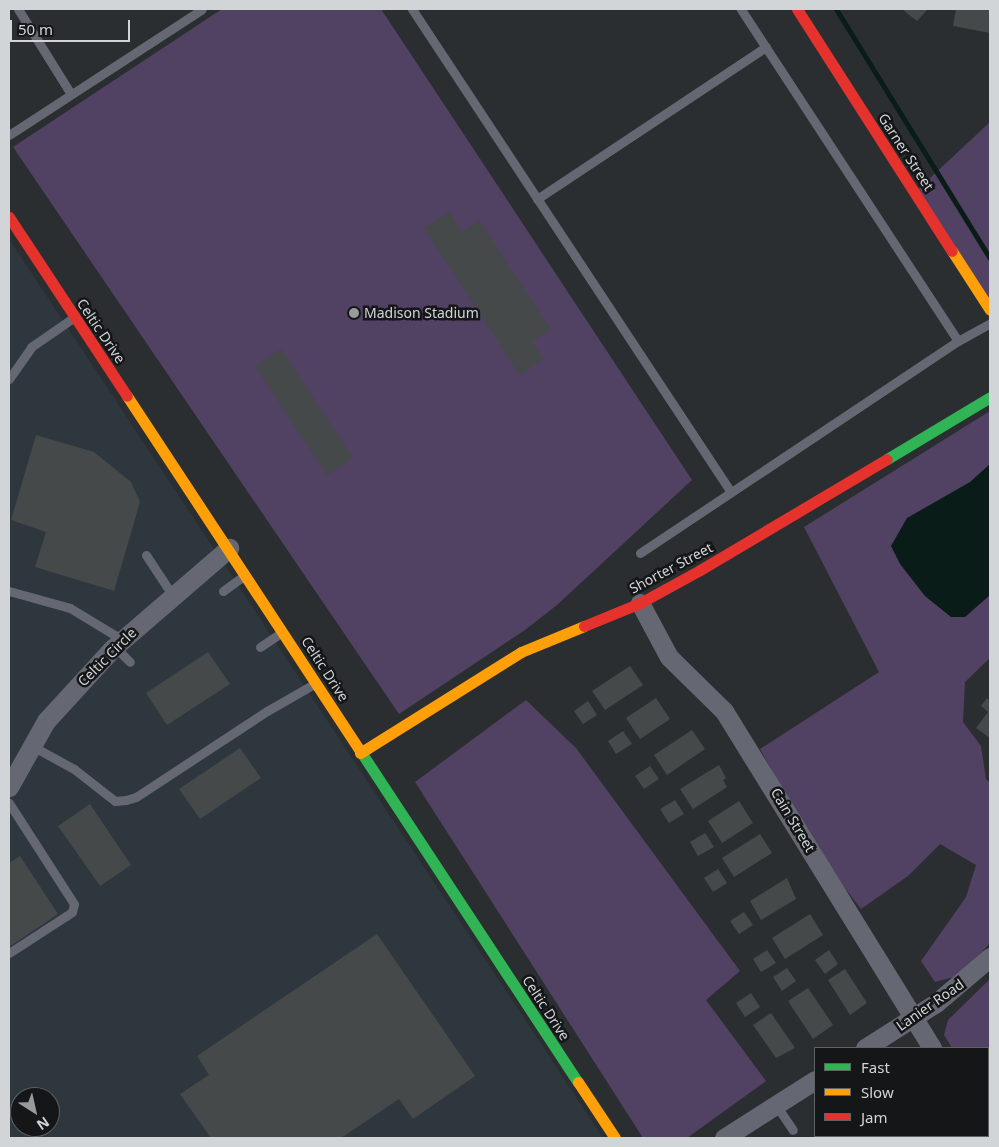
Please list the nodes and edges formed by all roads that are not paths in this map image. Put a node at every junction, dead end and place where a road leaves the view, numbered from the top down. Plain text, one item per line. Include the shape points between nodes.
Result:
1 (18, 9) edge
2 (202, 9) edge
3 (412, 9) edge
4 (741, 9) edge
5 (797, 9) edge
6 (766, 47) junction
7 (71, 94) junction
8 (9, 135) edge
9 (537, 199) junction
10 (9, 216) edge
11 (990, 310) edge
12 (74, 317) junction
13 (990, 323) edge
14 (958, 341) junction
15 (9, 379) edge
16 (990, 397) edge
17 (731, 492) junction
18 (229, 548) junction
19 (640, 553) dead end
20 (146, 555) dead end
21 (246, 574) junction
22 (9, 591) edge
23 (223, 591) dead end
24 (173, 596) junction
25 (640, 603) junction
26 (283, 632) junction
27 (118, 643) junction
28 (260, 647) dead end
29 (130, 662) dead end
30 (316, 683) junction
31 (32, 746) junction
32 (360, 753) junction
33 (10, 779) edge
34 (9, 803) edge
35 (9, 954) edge
36 (990, 957) edge
37 (912, 1019) junction
38 (867, 1047) edge
39 (931, 1047) edge
40 (814, 1081) edge
41 (776, 1105) junction
42 (793, 1130) dead end
43 (615, 1138) edge
44 (724, 1138) edge

1 - 7 lane
2 - 7 lane
3 - 9 lane
4 - 6 lane
5 - 11 street, Garner Street
6 - 9 lane
6 - 14 lane
7 - 8 lane
9 - 17 lane
10 - 12 street, Celtic Drive
12 - 15 lane via 31,347
12 - 18 street, Celtic Drive
13 - 14 lane
14 - 17 lane
16 - 25 street, Shorter Street via 833,493
17 - 19 lane
18 - 21 street, Celtic Drive
18 - 24 street, Celtic Circle
20 - 24 lane
21 - 23 lane
21 - 26 street, Celtic Drive
22 - 27 lane via 70,608
24 - 27 street, Celtic Circle
25 - 32 street, Shorter Street via 521,652
25 - 37 street, Cain Street via 669,657 724,711
26 - 28 lane
26 - 30 street, Celtic Drive
27 - 29 lane
27 - 31 street, Celtic Circle via 46,720
30 - 31 lane via 266,711 136,797 126,800 116,801 74,769
30 - 32 street, Celtic Drive
31 - 33 street, Celtic Circle
32 - 43 street, Celtic Drive
34 - 35 lane via 74,904 66,916
36 - 37 street, Lanier Road via 972,975
37 - 38 street, Lanier Road
37 - 39 street, Cain Street
40 - 41 street
41 - 42 lane
41 - 44 street

